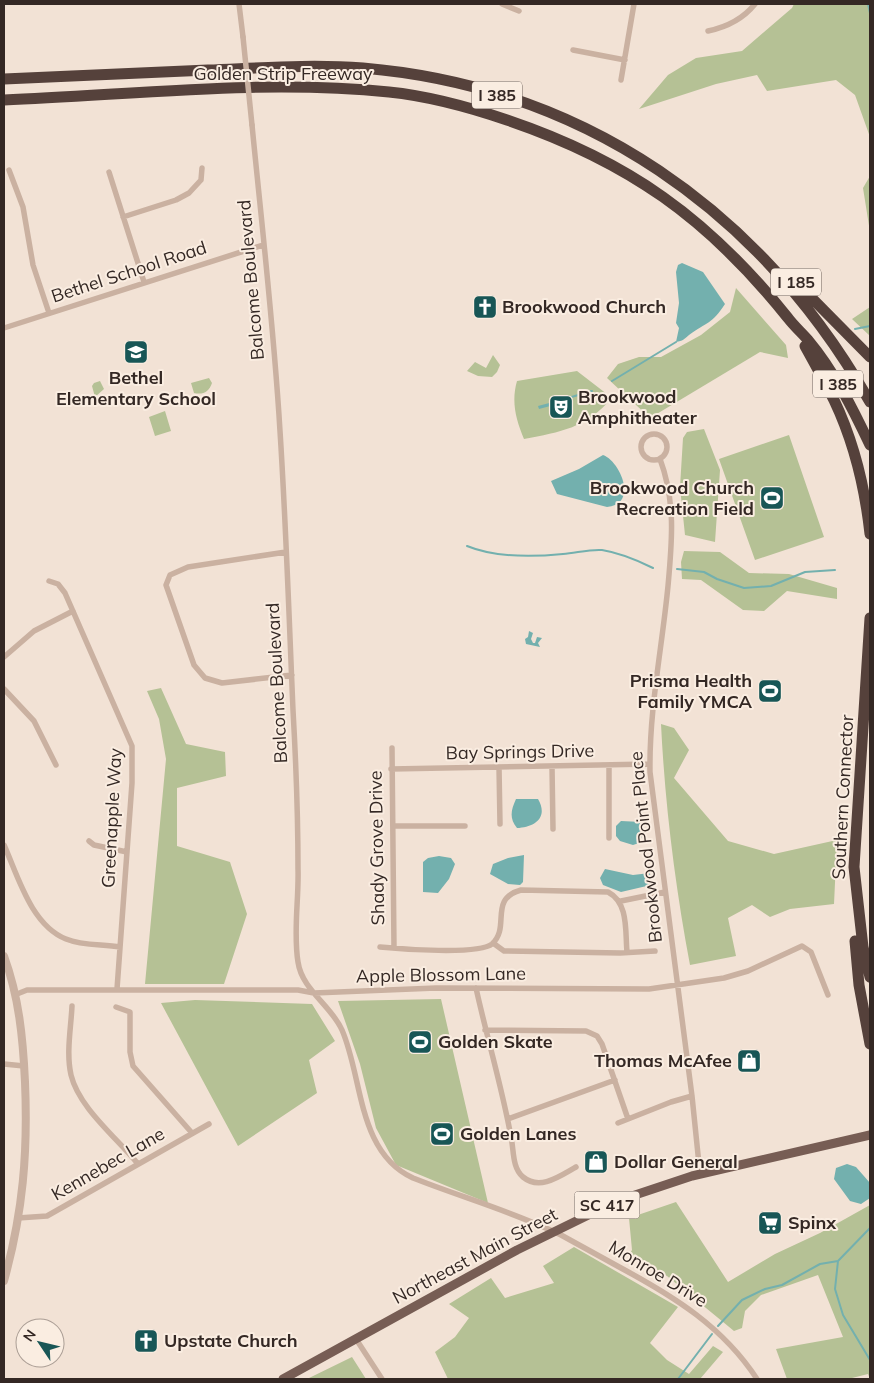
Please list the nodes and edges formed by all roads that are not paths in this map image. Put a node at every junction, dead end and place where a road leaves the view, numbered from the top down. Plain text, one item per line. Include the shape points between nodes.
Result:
1 (239, 4) edge
2 (502, 4) edge
3 (634, 4) edge
4 (755, 4) edge
5 (519, 11) dead end
6 (708, 31) dead end
7 (573, 50) dead end
8 (625, 60) junction
9 (4, 79) edge
10 (621, 80) dead end
11 (4, 100) edge
12 (202, 168) dead end
13 (9, 170) dead end
14 (109, 172) dead end
15 (716, 213) junction
16 (123, 218) junction
17 (263, 245) junction
18 (144, 282) junction
19 (49, 313) junction
20 (4, 328) edge
21 (797, 328) junction
22 (870, 357) edge
23 (870, 402) edge
24 (870, 445) edge
25 (660, 459) junction
26 (870, 534) edge
27 (286, 552) junction
28 (49, 581) dead end
29 (73, 611) junction
30 (870, 618) edge
31 (4, 658) edge
32 (292, 675) junction
33 (4, 689) edge
34 (392, 748) dead end
35 (650, 764) junction
36 (56, 765) dead end
37 (609, 766) junction
38 (499, 767) junction
39 (552, 768) junction
40 (391, 769) junction
41 (500, 824) dead end
42 (393, 826) junction
43 (465, 826) dead end
44 (553, 829) dead end
45 (609, 838) dead end
46 (89, 841) dead end
47 (4, 845) edge
48 (127, 852) junction
49 (854, 867) junction
50 (665, 892) junction
51 (621, 901) junction
52 (493, 943) junction
53 (120, 947) junction
54 (380, 948) dead end
55 (394, 948) junction
56 (655, 951) dead end
57 (627, 952) junction
58 (4, 956) edge
59 (870, 977) edge
60 (676, 986) junction
61 (476, 988) junction
62 (117, 989) junction
63 (314, 993) junction
64 (17, 994) junction
65 (828, 994) dead end
66 (72, 1006) dead end
67 (116, 1007) dead end
68 (485, 1030) junction
69 (870, 1044) edge
70 (4, 1064) edge
71 (24, 1066) junction
72 (615, 1080) junction
73 (692, 1096) junction
74 (508, 1119) junction
75 (628, 1119) junction
76 (618, 1123) dead end
77 (209, 1124) dead end
78 (192, 1133) junction
79 (870, 1135) edge
80 (138, 1164) junction
81 (576, 1167) dead end
82 (700, 1174) junction
83 (18, 1218) junction
84 (552, 1232) junction
85 (4, 1281) edge
86 (356, 1339) junction
87 (283, 1379) edge
88 (382, 1379) edge
89 (757, 1379) edge

1 - 17 street, Balcome Boulevard, bridge
2 - 5 street
3 - 8 street
4 - 6 street via 737,20
7 - 8 street
8 - 10 street
9 - 15 highway, Golden Strip Freeway / I 385 via 307,66 362,68 424,76 507,98 572,122 648,163
11 - 21 highway, Golden Strip Freeway / I 385 via 299,87 390,92 481,112 566,141 652,188 720,243 756,278
12 - 16 street via 200,180 184,196
13 - 19 street via 23,206 33,265
14 - 16 street
15 - 22 highway, I 185 via 747,234
15 - 23 highway, Golden Strip Freeway / I 385 via 769,262 803,301 838,349
16 - 18 street
17 - 18 street, Bethel School Road
17 - 27 street, Balcome Boulevard via 280,430
18 - 19 street, Bethel School Road
19 - 20 street, Bethel School Road
21 - 24 highway, Golden Strip Freeway / I 385 via 828,367
21 - 26 highway via 849,436 860,472
25 - 25 street via 667,450 665,439 657,434 648,435 642,442 641,451 647,458
25 - 35 street, Brookwood Point Place via 672,507 672,544 650,734
27 - 32 street, Balcome Boulevard
27 - 32 street via 188,567 170,575 166,585 194,665 205,678 222,683
28 - 29 street, Greenapple Way via 60,587
29 - 31 street via 34,631
29 - 48 street, Greenapple Way via 132,746
30 - 49 highway, Southern Connector
32 - 63 street, Balcome Boulevard via 298,960 304,980
33 - 36 street via 34,721
34 - 40 street, Shady Grove Drive
35 - 37 street, Bay Springs Drive
35 - 50 street, Brookwood Point Place
37 - 39 street, Bay Springs Drive
37 - 45 street
38 - 39 street, Bay Springs Drive
38 - 40 street, Bay Springs Drive
38 - 41 street
39 - 44 street
40 - 42 street, Shady Grove Drive
42 - 43 street
42 - 55 street, Shady Grove Drive
46 - 48 street via 94,846
47 - 53 street via 30,902 46,926 73,941
48 - 53 street, Greenapple Way
49 - 59 highway, Southern Connector via 863,947
49 - 69 highway via 859,985
50 - 51 street
50 - 60 street, Brookwood Point Place
51 - 52 street via 608,892 513,892 502,903 499,930
51 - 57 street
52 - 55 street via 486,948 468,950
52 - 57 street via 504,950
53 - 62 street, Greenapple Way
54 - 55 street
56 - 57 street
58 - 64 street
60 - 61 street, Apple Blossom Lane via 610,990
60 - 65 street, Apple Blossom Lane via 748,971 805,946 812,952
60 - 73 street, Brookwood Point Place
61 - 63 street, Apple Blossom Lane
61 - 68 street
62 - 63 street, Apple Blossom Lane via 298,990
62 - 64 street, Apple Blossom Lane via 26,990
63 - 84 street, Balcome Boulevard via 331,1011 342,1030 369,1125 391,1163 413,1178
64 - 71 street
66 - 80 street via 70,1064 74,1083 90,1111
67 - 78 street via 130,1012 130,1052 136,1070
68 - 72 street via 586,1031 597,1036 602,1044
68 - 74 street
70 - 71 street
71 - 83 street via 26,1154
72 - 74 street
72 - 75 street
73 - 75 street
73 - 82 street, Brookwood Point Place
74 - 81 street via 515,1165 523,1177 541,1183
75 - 76 street
77 - 78 street, Kennebec Lane
78 - 80 street, Kennebec Lane
79 - 82 main road, Northeast Main Street / SC 417
80 - 83 street, Kennebec Lane via 47,1216
82 - 84 main road, Northeast Main Street / SC 417 via 617,1201
83 - 85 street
84 - 86 main road, Northeast Main Street / SC 417
84 - 89 street, Monroe Drive via 643,1280 697,1314 729,1342
86 - 87 main road, SC 417
86 - 88 street

